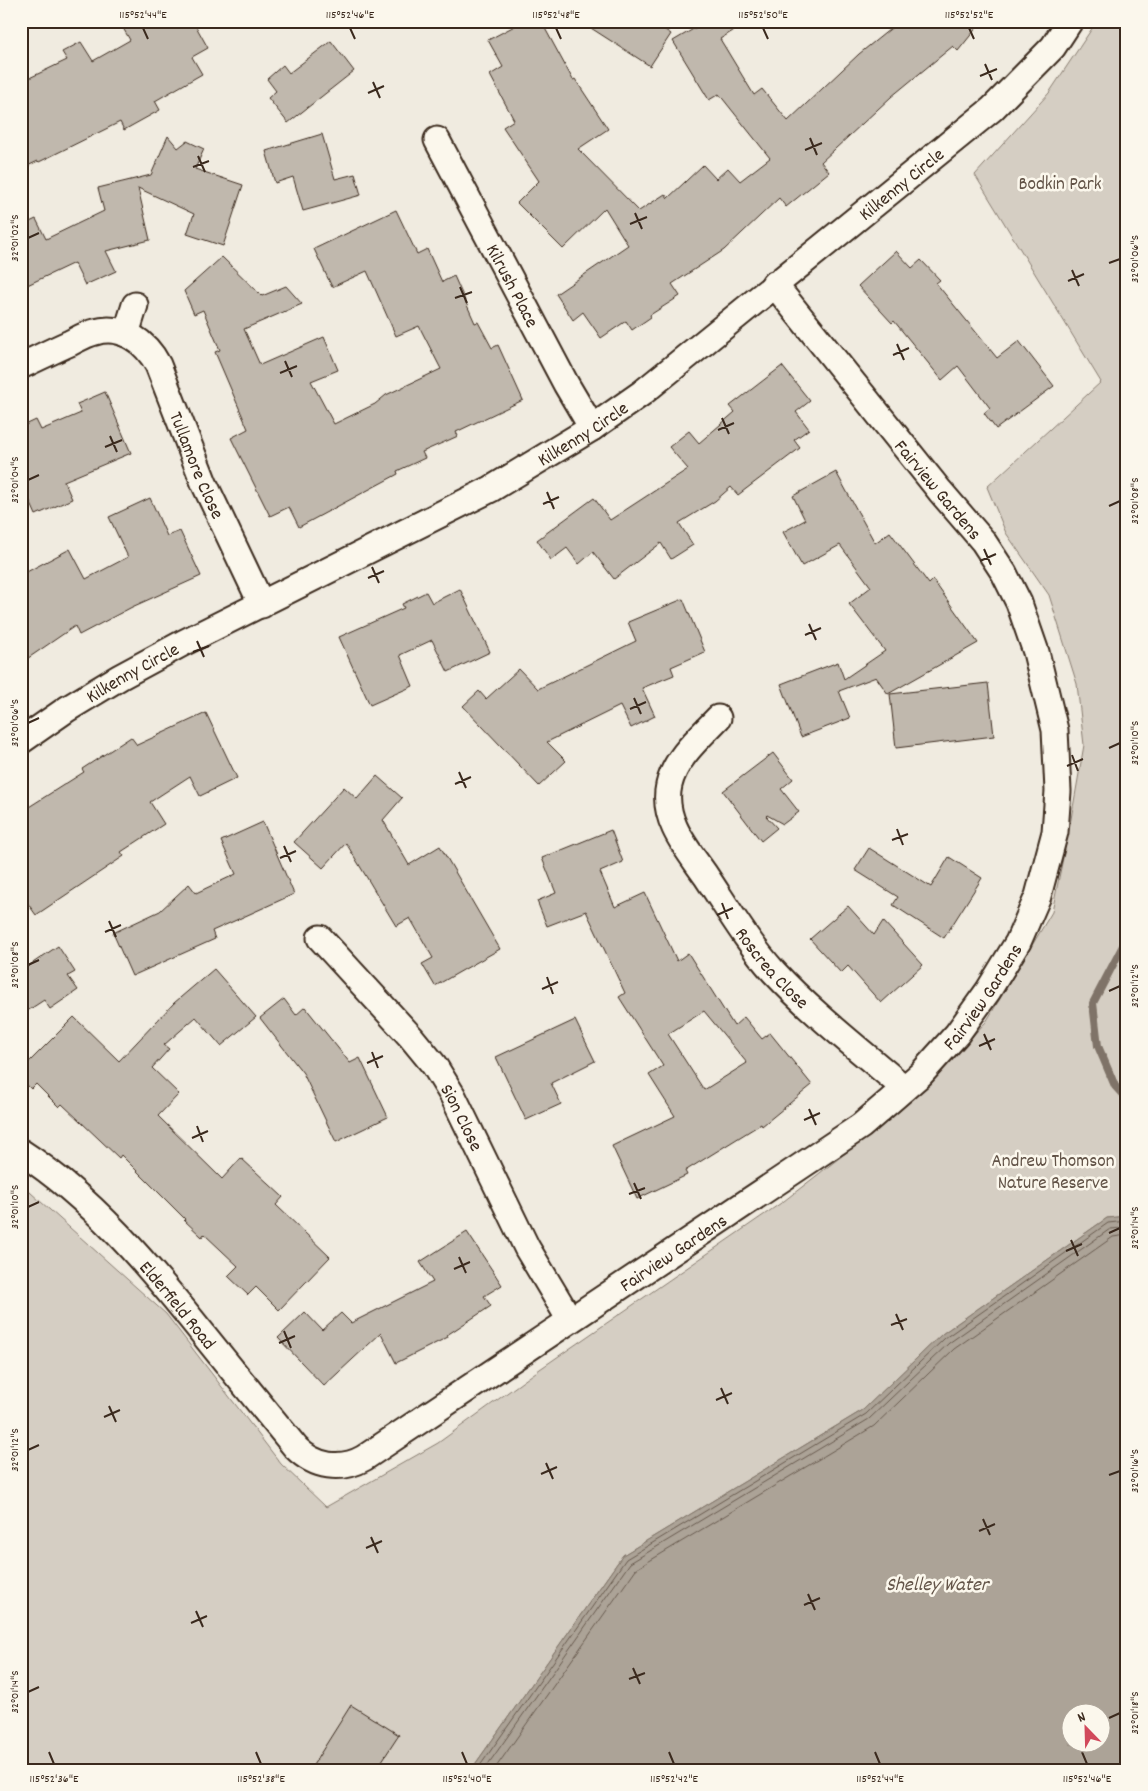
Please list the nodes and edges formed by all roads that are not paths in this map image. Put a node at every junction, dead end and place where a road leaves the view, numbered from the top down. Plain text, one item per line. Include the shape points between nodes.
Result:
1 (1070, 21) edge
2 (437, 140) dead end
3 (774, 284) junction
4 (135, 305) dead end
5 (126, 334) junction
6 (21, 366) edge
7 (592, 428) junction
8 (262, 604) junction
9 (718, 718) dead end
10 (21, 741) edge
11 (320, 938) dead end
12 (904, 1088) junction
13 (21, 1152) edge
14 (570, 1320) junction
15 (324, 1465) joint

1 - 3 street, Kilkenny Circle via 1053,47 992,109
2 - 7 street, Kilrush Place
3 - 7 street, Kilkenny Circle via 642,392
3 - 12 street, Fairview Gardens via 983,541 1004,573 1019,603 1036,652 1056,730 1058,791 1054,832 1035,903 1018,942 988,991 957,1034
4 - 5 street
5 - 6 street, Tullamore Close via 94,332
5 - 8 street, Tullamore Close via 153,355 204,483
7 - 8 street, Kilkenny Circle via 492,489
8 - 10 street, Kilkenny Circle via 120,677
9 - 12 street, Roscrea Close via 684,756 668,785 669,811 677,834 754,948 774,971 796,995
11 - 14 street, Sion Close via 434,1066 453,1096 527,1248
12 - 14 street, Fairview Gardens via 861,1126
13 - 15 street, Elderfield Road via 40,1164 103,1219 157,1277 296,1448 307,1458
14 - 15 street, Fairview Gardens via 364,1458 352,1464

